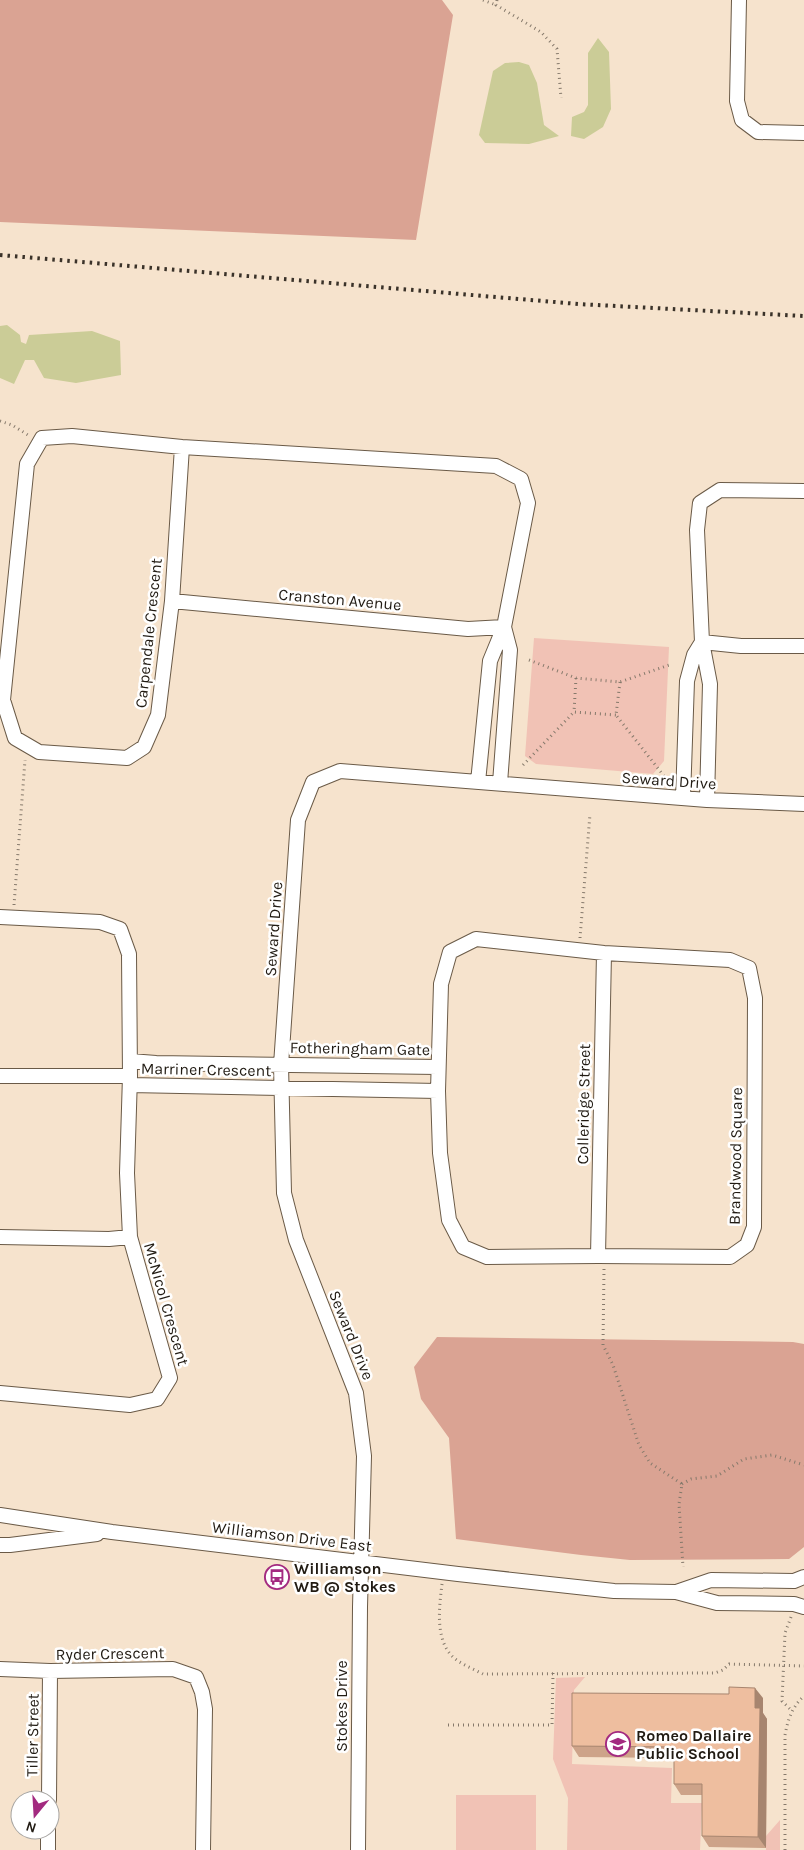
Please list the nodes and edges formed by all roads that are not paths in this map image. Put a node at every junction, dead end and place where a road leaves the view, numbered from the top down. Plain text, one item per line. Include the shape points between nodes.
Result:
1 (739, 0) edge
2 (804, 133) edge
3 (182, 447) junction
4 (804, 492) edge
5 (172, 601) junction
6 (504, 627) junction
7 (702, 642) junction
8 (804, 646) edge
9 (478, 782) junction
10 (500, 783) junction
11 (683, 798) junction
12 (707, 800) junction
13 (804, 804) edge
14 (6, 918) edge
15 (604, 953) junction
16 (130, 1061) junction
17 (281, 1065) junction
18 (438, 1067) junction
19 (0, 1076) edge
20 (130, 1081) junction
21 (282, 1088) junction
22 (438, 1091) junction
23 (130, 1236) junction
24 (0, 1237) edge
25 (601, 1256) junction
26 (0, 1394) edge
27 (0, 1515) edge
28 (112, 1532) junction
29 (0, 1545) edge
30 (361, 1563) junction
31 (804, 1577) edge
32 (676, 1592) junction
33 (799, 1606) edge
34 (0, 1669) edge
35 (50, 1671) junction
36 (49, 1790) edge
37 (203, 1850) edge
38 (358, 1850) edge

1 - 2 street via 737,101 742,120 758,132
3 - 5 street, Carpendale Crescent
3 - 5 street, Carpendale Crescent via 72,436 42,438 28,464 3,700 15,738 39,752 127,758 144,747 158,715
3 - 6 street via 496,466 521,479 528,503
4 - 7 street via 720,490 700,504 697,530
5 - 6 street, Cranston Avenue via 468,629
6 - 9 street via 490,661
6 - 10 street via 510,650
7 - 8 street
7 - 11 street via 694,655 687,681
7 - 12 street via 710,684
9 - 10 street, Seward Drive
9 - 17 street, Seward Drive via 340,771 313,782 298,820
10 - 11 street, Seward Drive
11 - 12 street, Seward Drive
12 - 13 street, Seward Drive
14 - 16 street, Marriner Crescent via 100,922 120,930 129,954
15 - 18 street, Brandwood Square via 476,938 450,952 441,984
15 - 25 street, Colleridge Street
15 - 25 street, Brandwood Square via 730,960 749,968 755,998 754,1227 747,1245 730,1258
16 - 17 street, Marriner Crescent
16 - 20 street, Marriner Crescent
17 - 18 street, Fotheringham Gate
17 - 21 street, Seward Drive
18 - 22 street, Brandwood Square
19 - 20 street, Marriner Crescent
20 - 21 street, Marriner Crescent
20 - 23 street, McNicol Crescent via 127,1173
21 - 22 street
21 - 30 street, Seward Drive via 284,1193 296,1240 356,1393 364,1456
22 - 25 street, Brandwood Square via 440,1154 449,1220 463,1247 487,1257
23 - 24 street, McNicol Crescent via 109,1239
23 - 26 street, McNicol Crescent via 170,1378 158,1399 130,1405
27 - 28 street, Williamson Drive East
28 - 29 street, Williamson Drive East
28 - 30 street, Williamson Drive East
30 - 32 street, Williamson Drive East via 614,1591
30 - 38 street, Stokes Drive
31 - 32 street, Williamson Drive East via 794,1581 711,1580
32 - 33 street, Williamson Drive East via 717,1603
34 - 35 street, Ryder Crescent
35 - 36 street, Tiller Street
35 - 37 street, Ryder Crescent via 173,1669 196,1677 205,1709

